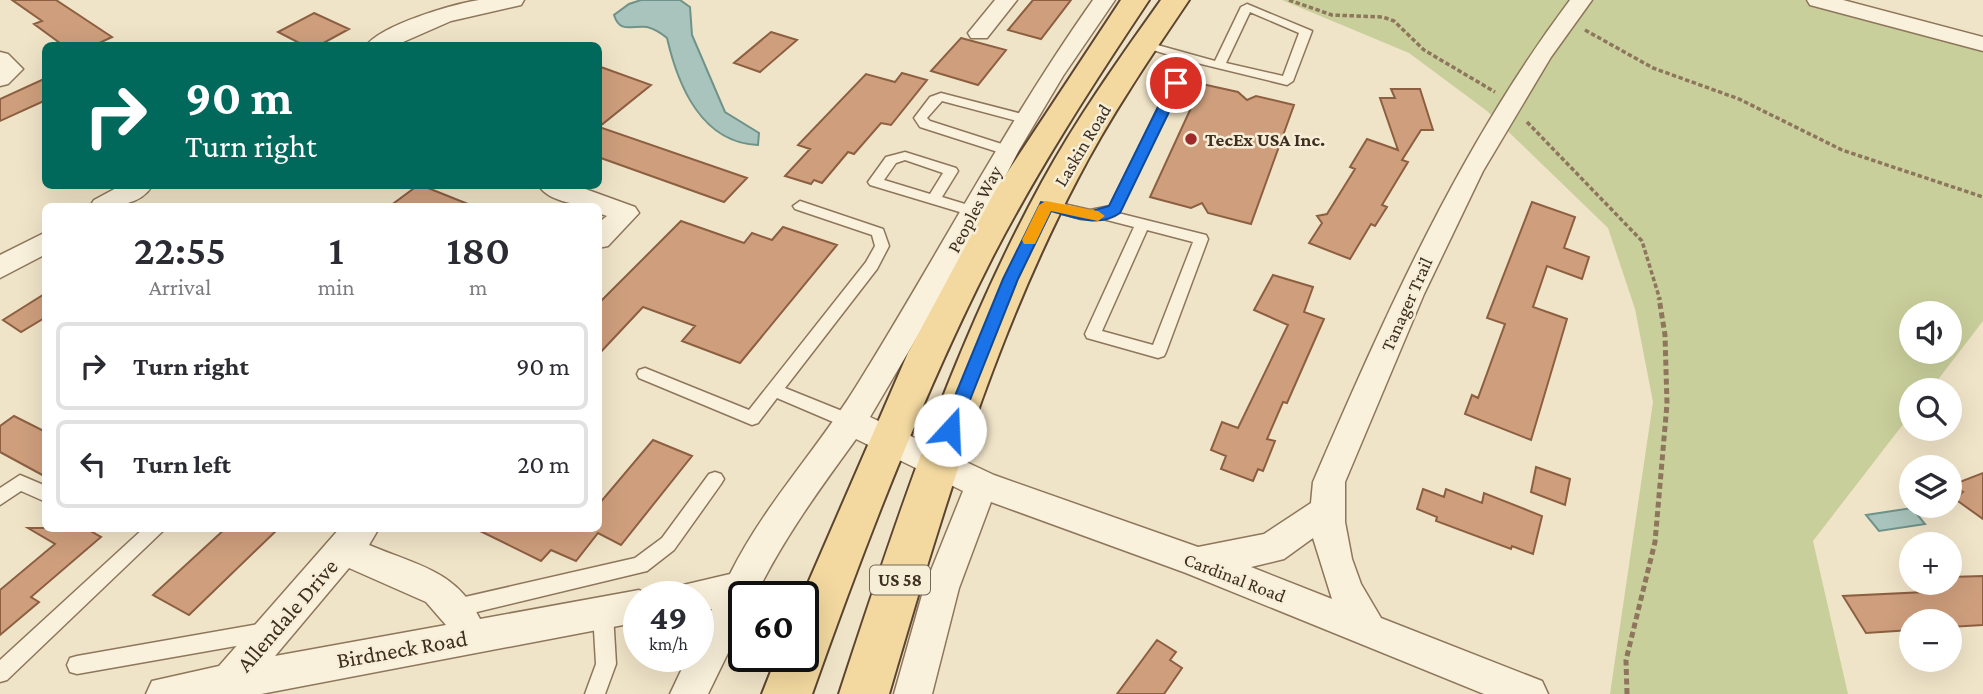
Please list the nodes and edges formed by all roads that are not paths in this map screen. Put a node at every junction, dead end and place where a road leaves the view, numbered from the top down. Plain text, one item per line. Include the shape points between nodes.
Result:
1 (513, 0) edge
2 (1006, 0) edge
3 (1104, 0) edge
4 (1135, 0) edge
5 (1175, 0) edge
6 (1818, 0) edge
7 (1576, 6) edge
8 (979, 33) dead end
9 (385, 42) edge
10 (1983, 44) edge
11 (1143, 45) junction
12 (1091, 49) junction
13 (1189, 58) junction
14 (0, 59) edge
15 (1219, 66) junction
16 (0, 79) edge
17 (1025, 119) junction
18 (1006, 150) junction
19 (134, 189) edge
20 (558, 189) edge
21 (934, 199) junction
22 (108, 203) edge
23 (589, 203) edge
24 (1046, 205) junction
25 (800, 206) dead end
26 (602, 207) edge
27 (973, 211) junction
28 (1107, 215) junction
29 (1142, 224) junction
30 (602, 235) edge
31 (42, 243) edge
32 (0, 268) edge
33 (645, 374) dead end
34 (774, 390) junction
35 (850, 422) junction
36 (889, 442) junction
37 (937, 466) junction
38 (715, 480) dead end
39 (982, 485) junction
40 (42, 493) edge
41 (0, 498) edge
42 (1325, 511) junction
43 (153, 532) edge
44 (346, 536) edge
45 (1198, 562) junction
46 (744, 581) edge
47 (623, 609) edge
48 (819, 612) edge
49 (603, 613) junction
50 (728, 613) edge
51 (463, 622) junction
52 (1368, 629) junction
53 (274, 630) junction
54 (77, 665) dead end
55 (795, 672) edge
56 (0, 673) edge
57 (230, 681) junction
58 (165, 694) edge
59 (595, 694) edge
60 (689, 694) edge
61 (787, 694) edge
62 (864, 694) edge
63 (913, 694) edge
64 (1530, 694) edge

1 - 9 street via 425,23
2 - 8 street
3 - 12 street, Peoples Way
4 - 12 main road, Laskin Road
5 - 11 main road, Laskin Road / US 58
6 - 10 street
7 - 42 street, Tanager Trail via 1510,103 1451,203 1329,482
11 - 12 main road
11 - 13 lane
11 - 24 main road, Laskin Road / US 58
12 - 17 street, Peoples Way
12 - 36 main road, Laskin Road via 975,258
13 - 15 lane
13 - 28 lane via 1115,209
14 - 16 street via 11,69
15 - 15 lane via 1287,81 1306,31 1247,7
17 - 18 street, Peoples Way
17 - 18 lane via 941,97 920,118 925,124
18 - 27 street, Peoples Way
19 - 22 street
20 - 23 street
21 - 21 lane via 911,192 875,182 891,160 905,156 951,170
21 - 27 lane
24 - 28 lane
24 - 37 main road, Laskin Road / US 58 via 1011,279
25 - 34 lane via 878,232 882,246
26 - 30 street via 626,213
27 - 35 street, Peoples Way
28 - 29 lane
29 - 29 lane via 1093,334 1158,352 1201,239
31 - 32 street
33 - 34 lane via 752,418
34 - 35 lane
35 - 36 street
35 - 46 street via 793,500
36 - 37 street
36 - 48 main road, Laskin Road
37 - 39 street, Cardinal Road
37 - 62 main road, Laskin Road / US 58
38 - 51 lane via 668,544 640,565
39 - 45 street, Cardinal Road
39 - 63 street via 955,542 933,606
40 - 41 lane via 20,482
42 - 45 street via 1272,548
42 - 52 street, Tanager Trail via 1335,569
43 - 56 lane
44 - 51 street via 439,591
44 - 53 street, Allendale Drive
45 - 52 street, Cardinal Road
47 - 49 street, Birdneck Road
49 - 51 street, Birdneck Road
49 - 59 lane via 607,664
50 - 60 street
51 - 57 street, Birdneck Road
52 - 64 street, Cardinal Road
53 - 54 lane
53 - 57 street, Allendale Drive
55 - 61 main road
57 - 58 street, Birdneck Road

